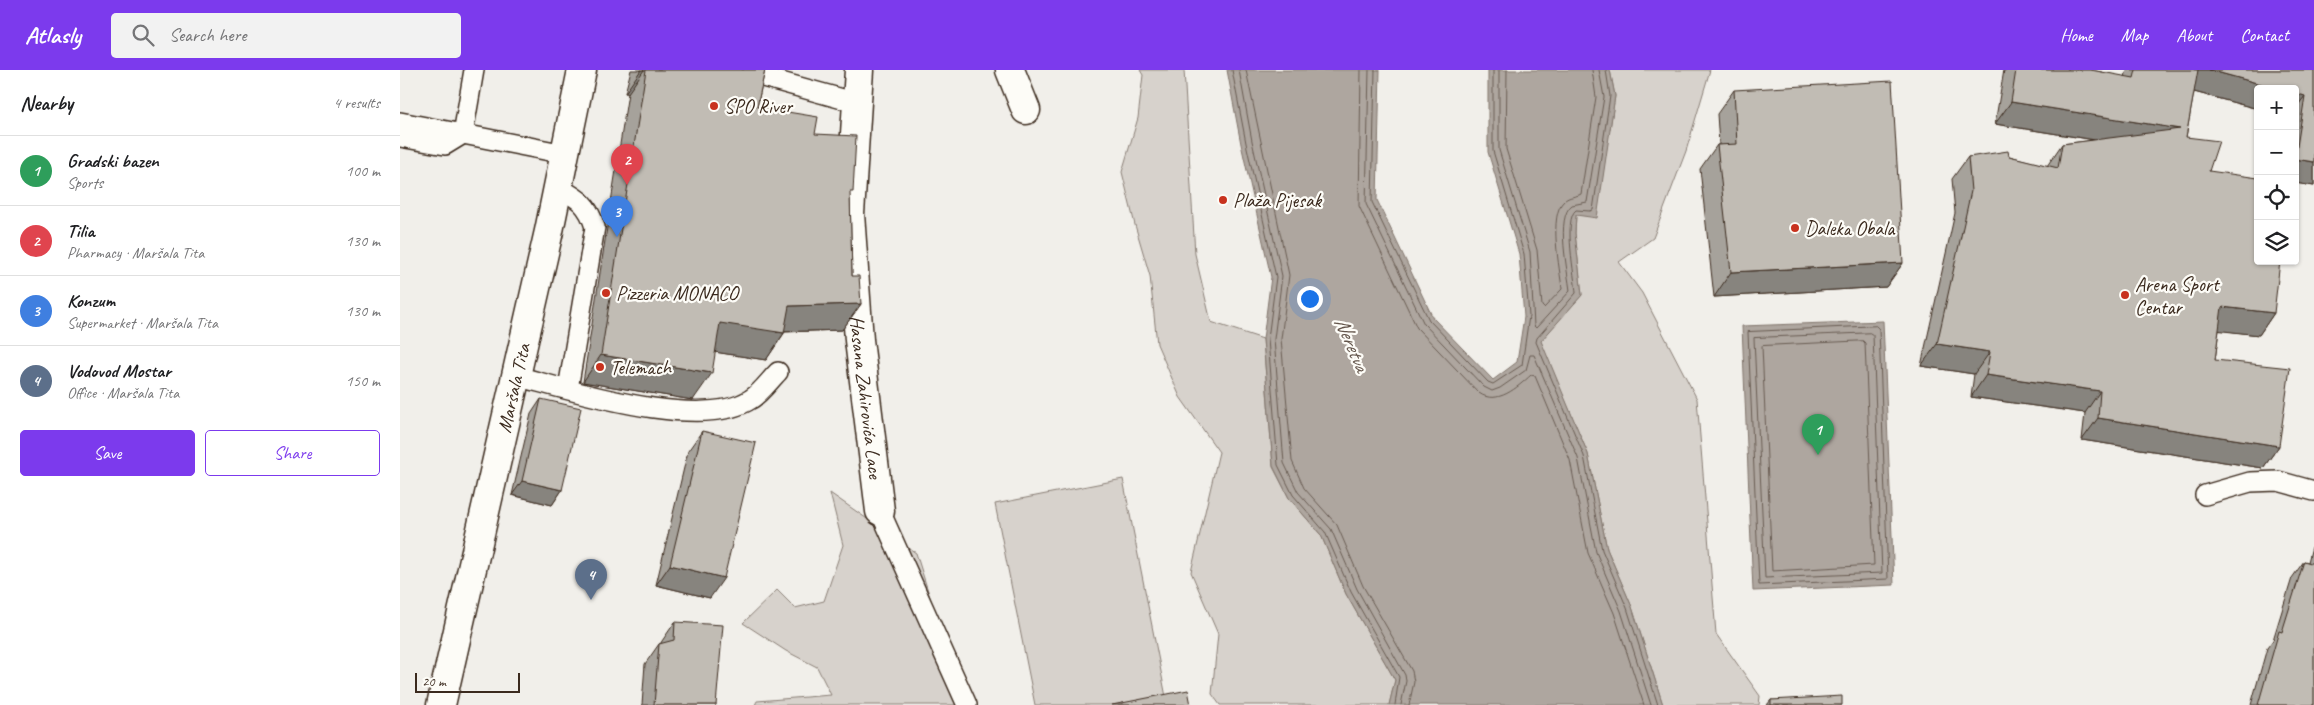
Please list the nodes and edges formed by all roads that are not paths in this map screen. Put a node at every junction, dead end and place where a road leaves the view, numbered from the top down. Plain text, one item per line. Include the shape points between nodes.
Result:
1 (474, 70) edge
2 (582, 70) edge
3 (859, 70) edge
4 (1010, 70) edge
5 (752, 74) edge
6 (857, 103) junction
7 (1026, 110) dead end
8 (400, 122) edge
9 (463, 134) junction
10 (400, 137) edge
11 (565, 154) junction
12 (558, 187) junction
13 (778, 372) dead end
14 (516, 376) junction
15 (568, 389) junction
16 (2314, 491) edge
17 (2205, 494) dead end
18 (880, 511) joint
19 (442, 705) edge
20 (967, 705) edge

1 - 9 lane
2 - 11 street, Maršala Tita
3 - 6 street, Hasana Zahirovića Lace
4 - 7 street
5 - 6 lane
6 - 18 street, Hasana Zahirovića Lace via 850,214 859,340
8 - 9 lane
9 - 10 lane via 445,145
9 - 11 lane
11 - 12 street, Maršala Tita
12 - 14 street, Maršala Tita
12 - 15 lane via 576,197 590,211 595,227
13 - 15 lane via 752,399 732,407 694,412 622,402
14 - 15 lane
14 - 19 street, Maršala Tita
16 - 17 lane via 2278,482 2250,482
18 - 20 lane, Hasana Zahirovića Lace

